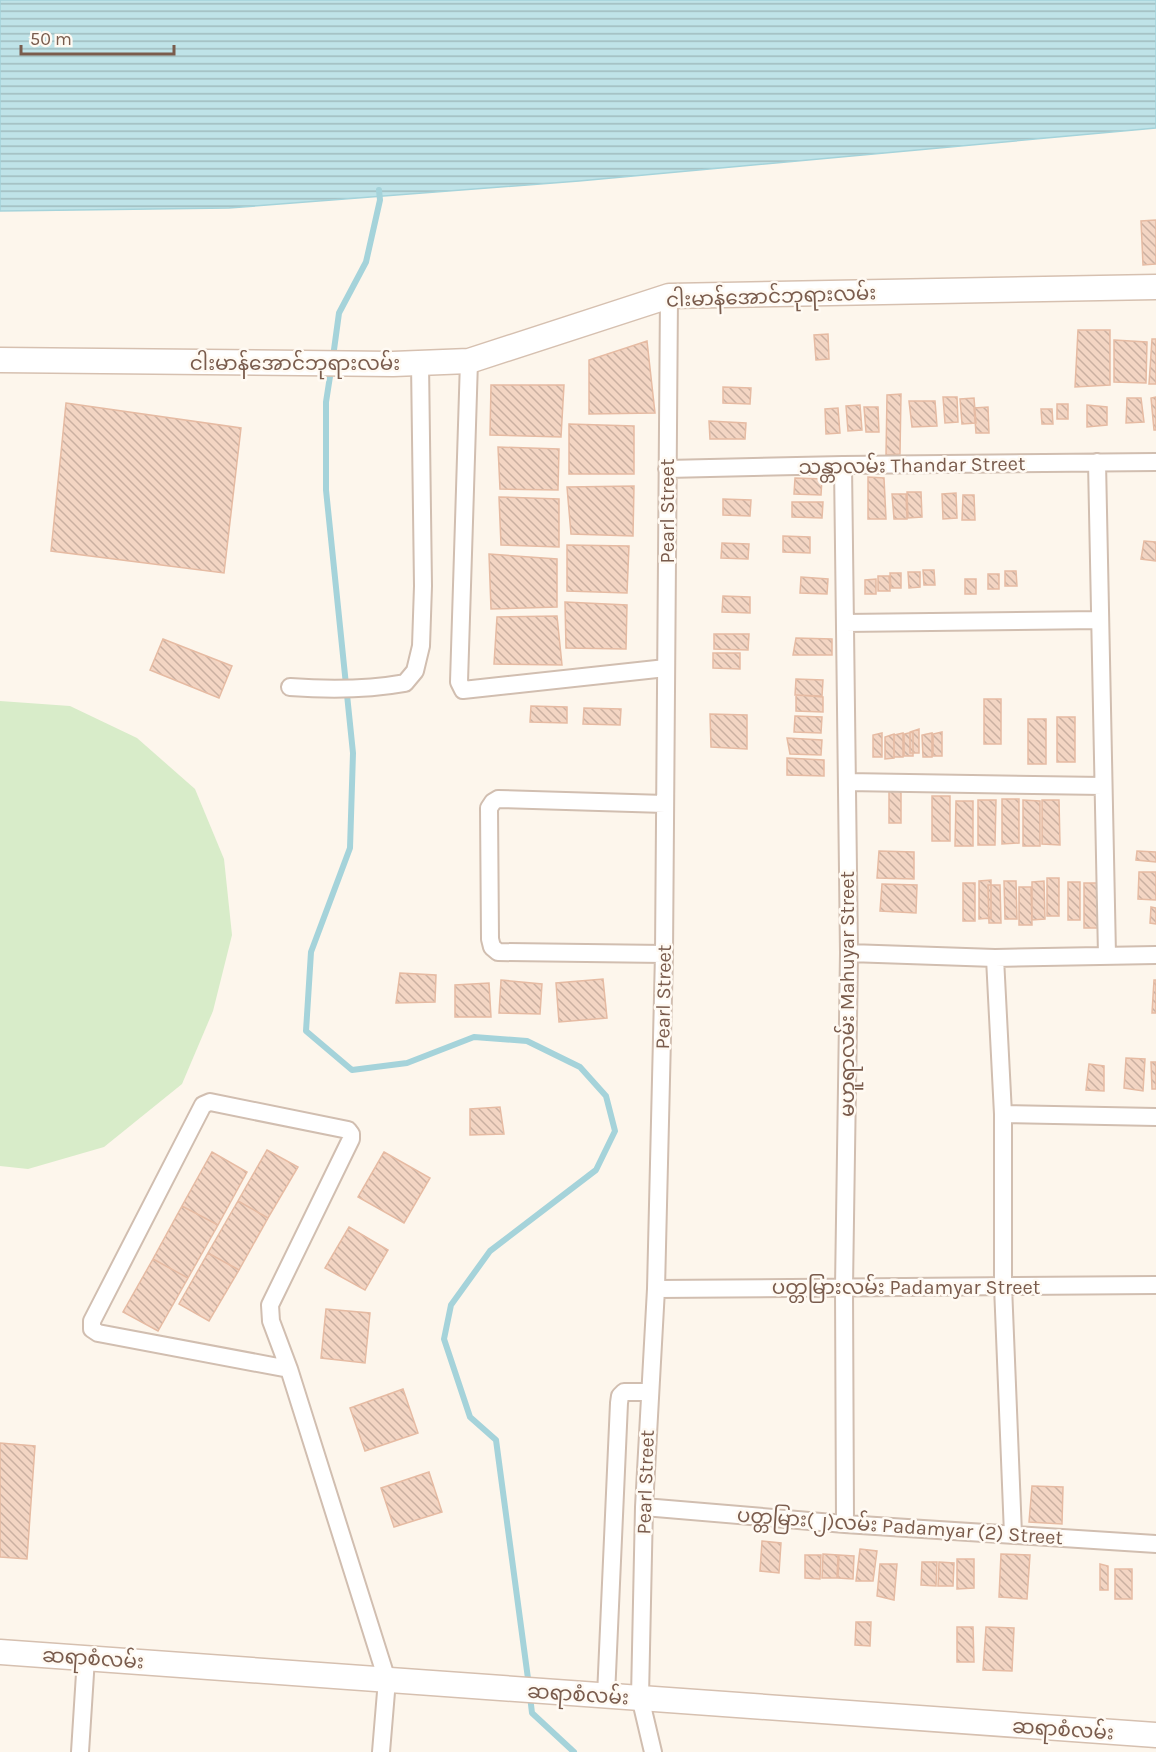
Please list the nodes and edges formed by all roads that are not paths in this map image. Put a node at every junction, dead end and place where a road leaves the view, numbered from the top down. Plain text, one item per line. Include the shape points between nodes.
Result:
1 (1156, 287) edge
2 (669, 296) junction
3 (0, 360) edge
4 (469, 361) junction
5 (420, 363) junction
6 (1097, 462) junction
7 (1156, 462) edge
8 (843, 465) junction
9 (668, 469) junction
10 (1100, 620) junction
11 (844, 623) junction
12 (666, 668) junction
13 (290, 687) dead end
14 (847, 782) junction
15 (1103, 786) junction
16 (665, 804) junction
17 (849, 953) junction
18 (664, 954) junction
19 (1156, 955) edge
20 (1107, 956) junction
21 (995, 958) junction
22 (1003, 1114) junction
23 (1156, 1117) edge
24 (1156, 1285) edge
25 (1003, 1286) junction
26 (844, 1287) junction
27 (656, 1289) junction
28 (289, 1369) junction
29 (649, 1392) junction
30 (644, 1507) junction
31 (845, 1524) junction
32 (1013, 1534) junction
33 (1156, 1544) edge
34 (0, 1652) edge
35 (86, 1658) junction
36 (387, 1680) junction
37 (606, 1696) junction
38 (640, 1697) junction
39 (1156, 1736) edge
40 (80, 1752) edge
41 (381, 1752) edge
42 (653, 1752) edge

1 - 2 main road, ငါးမာန်အောင်ဘုရားလမ်း
2 - 4 main road, ငါးမာန်အောင်ဘုရားလမ်း
2 - 9 street, Pearl Street
3 - 5 main road, ငါးမာန်အောင်ဘုရားလမ်း
4 - 5 main road, ငါးမာန်အောင်ဘုရားလမ်း
4 - 12 street via 459,682 463,690
5 - 13 street via 423,586 422,646 415,671 405,683 357,690
6 - 7 street, သန္တာလမ်း Thandar Street
6 - 8 street, သန္တာလမ်း Thandar Street
6 - 10 street
8 - 9 street, သန္တာလမ်း Thandar Street
8 - 11 street, မဟူရာလမ်း Mahuyar Street
9 - 12 street, Pearl Street
10 - 11 street
10 - 15 street
11 - 14 street, မဟူရာလမ်း Mahuyar Street
12 - 16 street, Pearl Street
14 - 15 street
14 - 17 street, မဟူရာလမ်း Mahuyar Street
15 - 20 street
16 - 18 street, Pearl Street
16 - 18 street via 498,799 489,808 492,947 498,952
17 - 21 street
17 - 26 street, မဟူရာလမ်း Mahuyar Street
18 - 27 street, Pearl Street
19 - 20 street
20 - 21 street
21 - 22 street
22 - 23 street
22 - 25 street
24 - 25 street, ပတ္တမြားလမ်း Padamyar Street
25 - 26 street, ပတ္တမြားလမ်း Padamyar Street
25 - 32 street
26 - 27 street, ပတ္တမြားလမ်း Padamyar Street
26 - 31 street, မဟူရာလမ်း Mahuyar Street
27 - 29 street, Pearl Street
28 - 28 street via 271,1321 270,1305 351,1134 348,1130 210,1102 198,1116 92,1322 92,1329
28 - 36 street
29 - 30 street, Pearl Street
29 - 37 street via 624,1392 619,1403
30 - 31 street, ပတ္တမြား(၂)လမ်း Padamyar (2) Street
30 - 38 street, Pearl Street
31 - 32 street, ပတ္တမြား(၂)လမ်း Padamyar (2) Street
32 - 33 street, ပတ္တမြား(၂)လမ်း Padamyar (2) Street
34 - 35 main road, ဆရာစံလမ်း
35 - 36 main road, ဆရာစံလမ်း
35 - 40 street
36 - 37 main road, ဆရာစံလမ်း
36 - 41 street
37 - 38 main road, ဆရာစံလမ်း
38 - 39 main road, ဆရာစံလမ်း
38 - 42 street, Pearl Street

